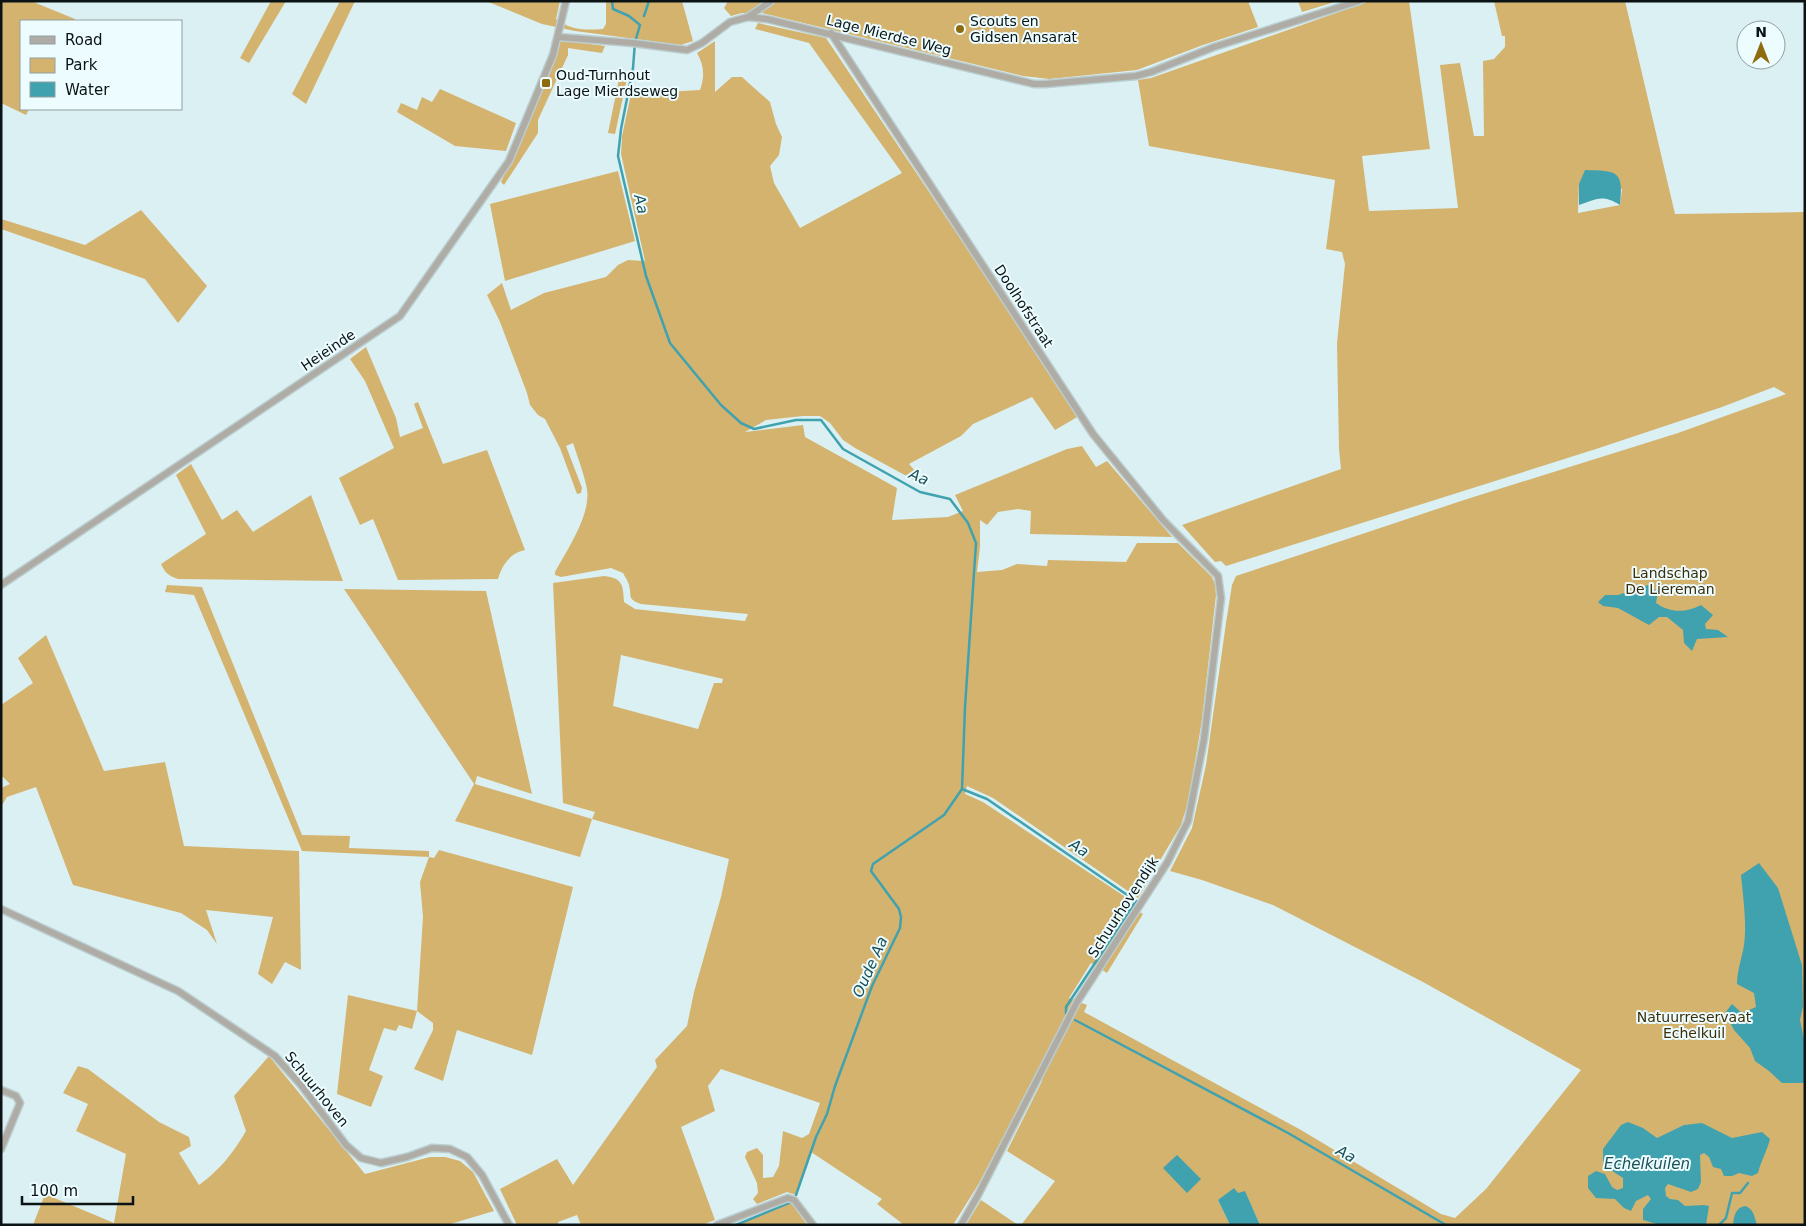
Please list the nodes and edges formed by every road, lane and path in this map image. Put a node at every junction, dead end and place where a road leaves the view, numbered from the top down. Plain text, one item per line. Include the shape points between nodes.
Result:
1 (566, 1) edge
2 (771, 1) edge
3 (1360, 1) edge
4 (748, 18) junction
5 (830, 33) junction
6 (558, 37) junction
7 (1218, 576) joint
8 (1, 585) edge
9 (1, 909) edge
10 (1, 1090) edge
11 (1, 1149) edge
12 (509, 1225) edge
13 (717, 1225) edge
14 (813, 1225) edge
15 (961, 1225) edge

1 - 6 street, Heieinde
2 - 4 street
3 - 5 street, Lage Mierdse Weg via 1136,76 1045,84 1034,84
4 - 5 street, Lage Mierdse Weg
4 - 6 street, Lage Mierdse Weg via 730,22 687,50
5 - 7 street, Doolhofstraat via 1094,434 1164,520
6 - 8 street, Heieinde via 509,161 400,316
7 - 15 street, Schuurhovendijk via 1221,598 1204,739 1188,821 1167,863 1077,1002
9 - 12 street, Schuurhoven via 178,992 275,1056 301,1084 346,1145 361,1158 381,1163 432,1148 450,1149 467,1157 482,1175
10 - 11 street via 16,1096 20,1103
13 - 14 street via 788,1198 794,1200

